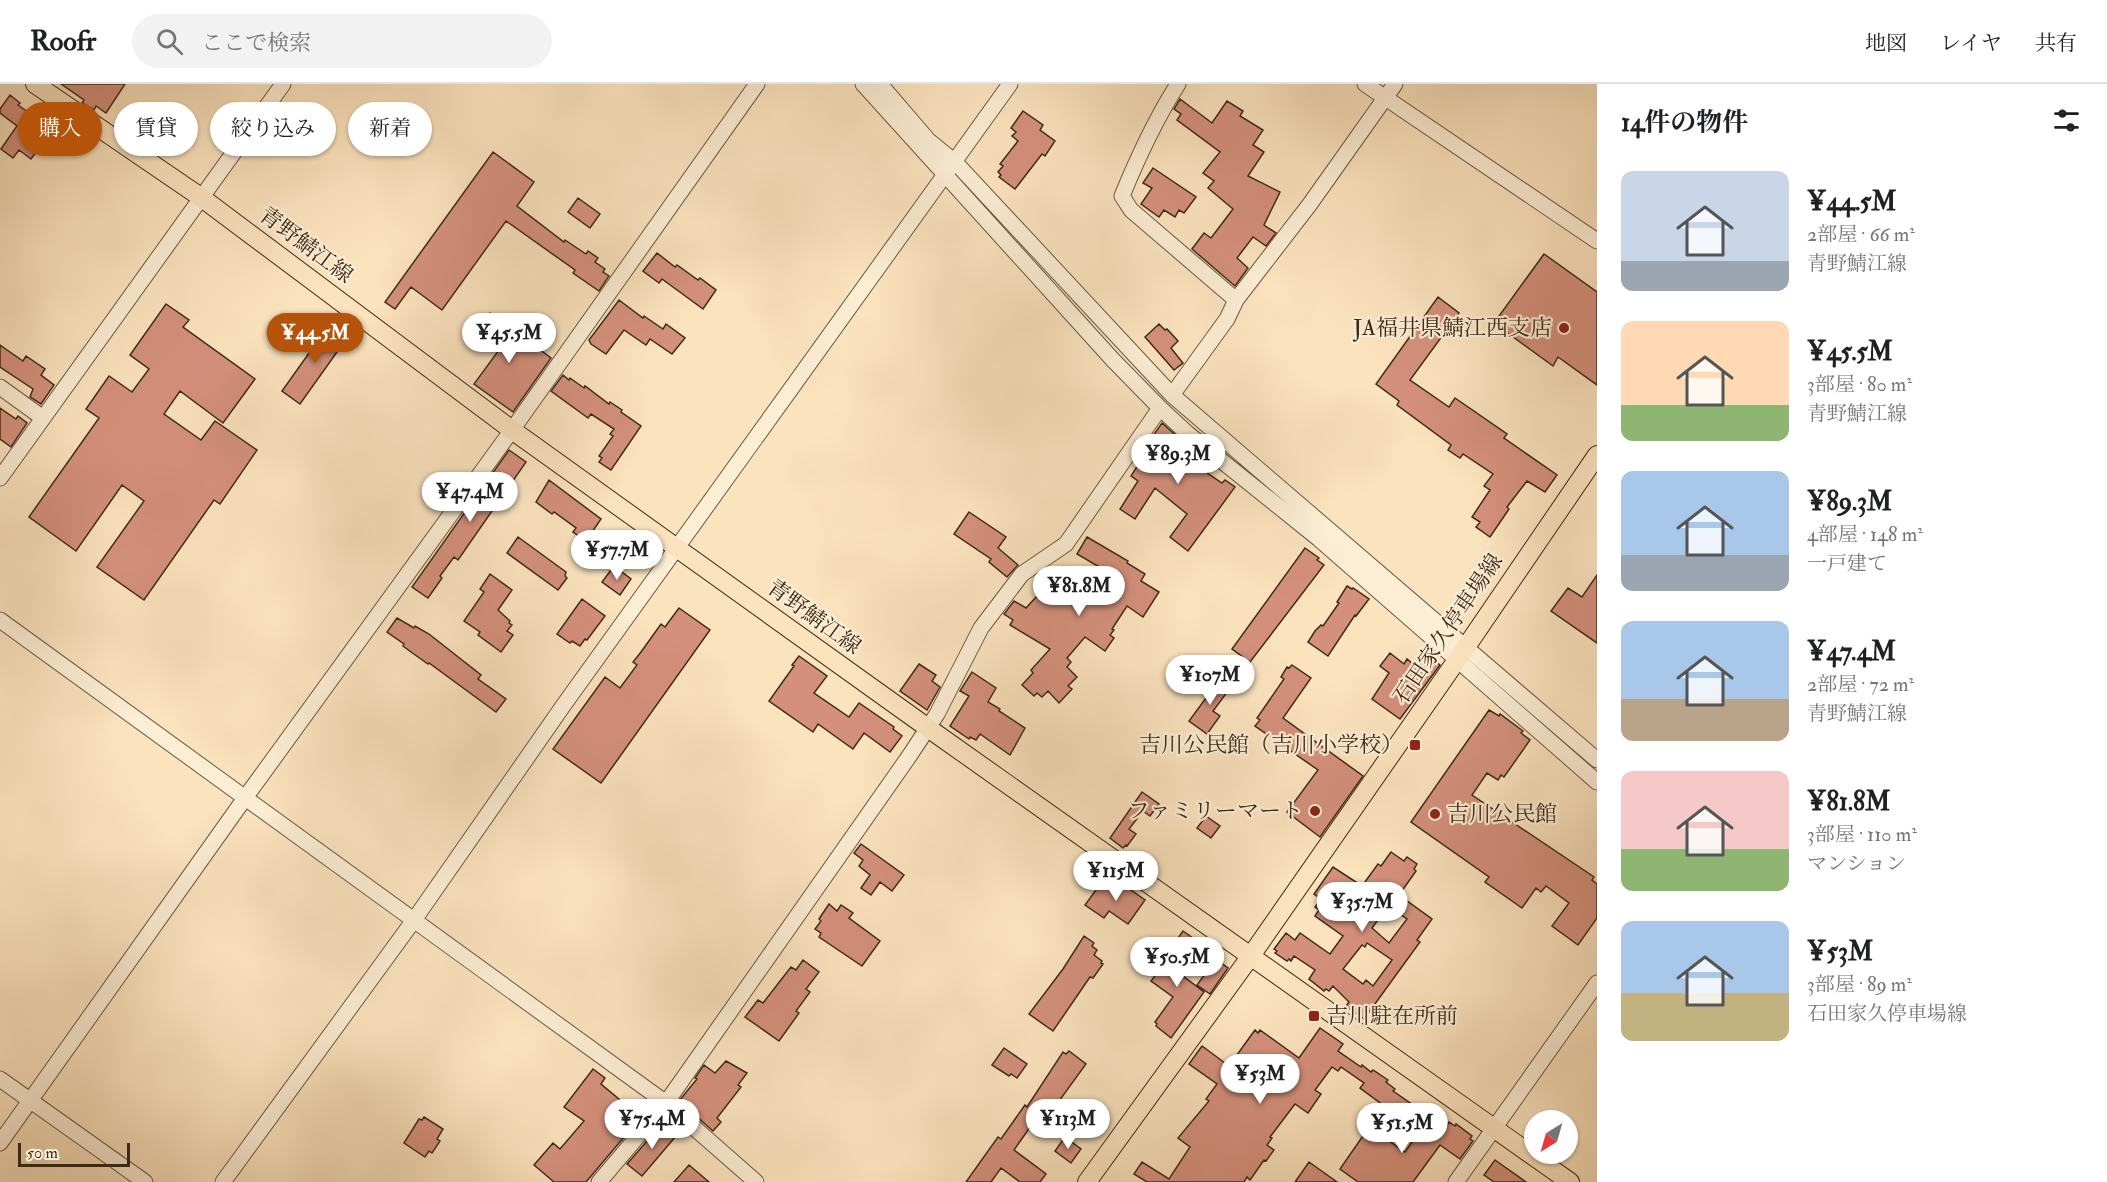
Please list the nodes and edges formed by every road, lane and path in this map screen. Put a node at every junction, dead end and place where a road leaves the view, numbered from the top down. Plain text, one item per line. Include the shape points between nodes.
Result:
1 (35, 84) edge
2 (283, 84) edge
3 (757, 84) edge
4 (862, 84) edge
5 (880, 84) edge
6 (1010, 84) edge
7 (1178, 84) edge
8 (1365, 84) edge
9 (1395, 84) edge
10 (1385, 99) junction
11 (950, 168) junction
12 (202, 198) junction
13 (1597, 241) edge
14 (1236, 300) junction
15 (0, 387) edge
16 (1172, 395) junction
17 (1160, 408) junction
18 (43, 418) junction
19 (512, 430) junction
20 (1597, 455) edge
21 (0, 478) edge
22 (677, 549) junction
23 (0, 620) edge
24 (1461, 654) junction
25 (928, 728) junction
26 (1597, 760) edge
27 (1597, 782) edge
28 (245, 798) junction
29 (414, 920) junction
30 (1250, 957) junction
31 (1597, 983) edge
32 (0, 1079) edge
33 (30, 1101) junction
34 (666, 1103) junction
35 (1494, 1128) junction
36 (0, 1143) edge
37 (145, 1182) edge
38 (223, 1182) edge
39 (599, 1182) edge
40 (756, 1182) edge
41 (1087, 1182) edge
42 (1456, 1182) edge
43 (1570, 1182) edge

1 - 12 main road, 青野鯖江線
2 - 12 street
3 - 19 street
4 - 11 street
5 - 11 street
6 - 11 street
7 - 14 street via 1122,196 1131,210
8 - 10 street
9 - 10 street
10 - 13 street
10 - 14 street
11 - 16 street
11 - 17 street via 1113,360
11 - 22 street
12 - 18 street
12 - 19 main road, 青野鯖江線
14 - 16 street via 1227,319
15 - 18 street
16 - 24 street
17 - 24 street
17 - 25 street via 1066,544 1022,574 981,628
18 - 21 street
19 - 22 main road, 青野鯖江線
19 - 28 street
20 - 24 main road, 石田家久停車場線
22 - 25 main road, 青野鯖江線
22 - 29 street
23 - 28 street
24 - 26 street
24 - 27 street
24 - 30 main road, 石田家久停車場線
25 - 30 main road, 青野鯖江線
25 - 34 street
28 - 29 street
28 - 33 street
29 - 34 street
29 - 38 street
30 - 35 main road, 青野鯖江線
30 - 41 main road, 石田家久停車場線
31 - 35 street
32 - 33 street
33 - 36 street
33 - 37 street
34 - 39 street
34 - 40 street
35 - 42 street
35 - 43 main road, 青野鯖江線

